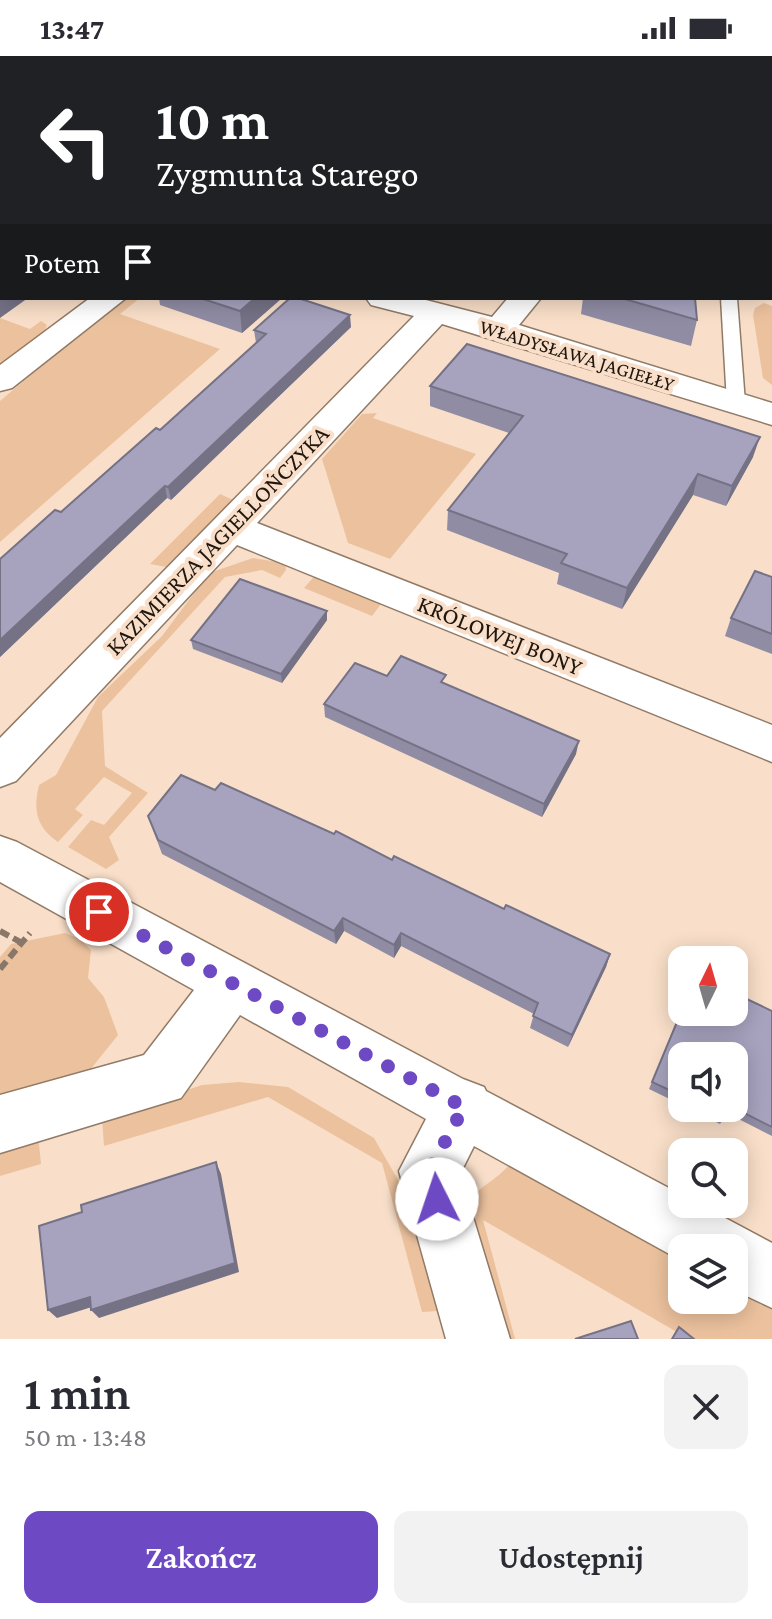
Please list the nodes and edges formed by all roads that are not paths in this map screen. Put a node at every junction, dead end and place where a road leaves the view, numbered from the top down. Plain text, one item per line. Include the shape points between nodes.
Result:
1 (107, 300) edge
2 (389, 300) edge
3 (523, 300) edge
4 (729, 300) edge
5 (435, 313) junction
6 (499, 329) junction
7 (0, 381) edge
8 (736, 403) junction
9 (772, 414) edge
10 (229, 527) junction
11 (772, 744) edge
12 (0, 768) edge
13 (0, 857) edge
14 (231, 983) junction
15 (464, 1107) junction
16 (0, 1124) edge
17 (694, 1234) edge
18 (748, 1264) edge
19 (772, 1277) edge
20 (478, 1339) edge

1 - 7 street
2 - 5 street, WŁADYSŁAWA JAGIEŁŁY
3 - 6 street
4 - 8 lane
5 - 6 street, WŁADYSŁAWA JAGIEŁŁY
5 - 10 street, KAZIMIERZA JAGIELLOŃCZYKA
6 - 8 street, WŁADYSŁAWA JAGIEŁŁY
8 - 9 street, WŁADYSŁAWA JAGIEŁŁY
10 - 11 street, KRÓLOWEJ BONY
10 - 12 street, KAZIMIERZA JAGIELLOŃCZYKA
13 - 14 street
14 - 15 street
14 - 16 street via 161,1078
15 - 17 street
15 - 20 street via 429,1171
18 - 19 street

